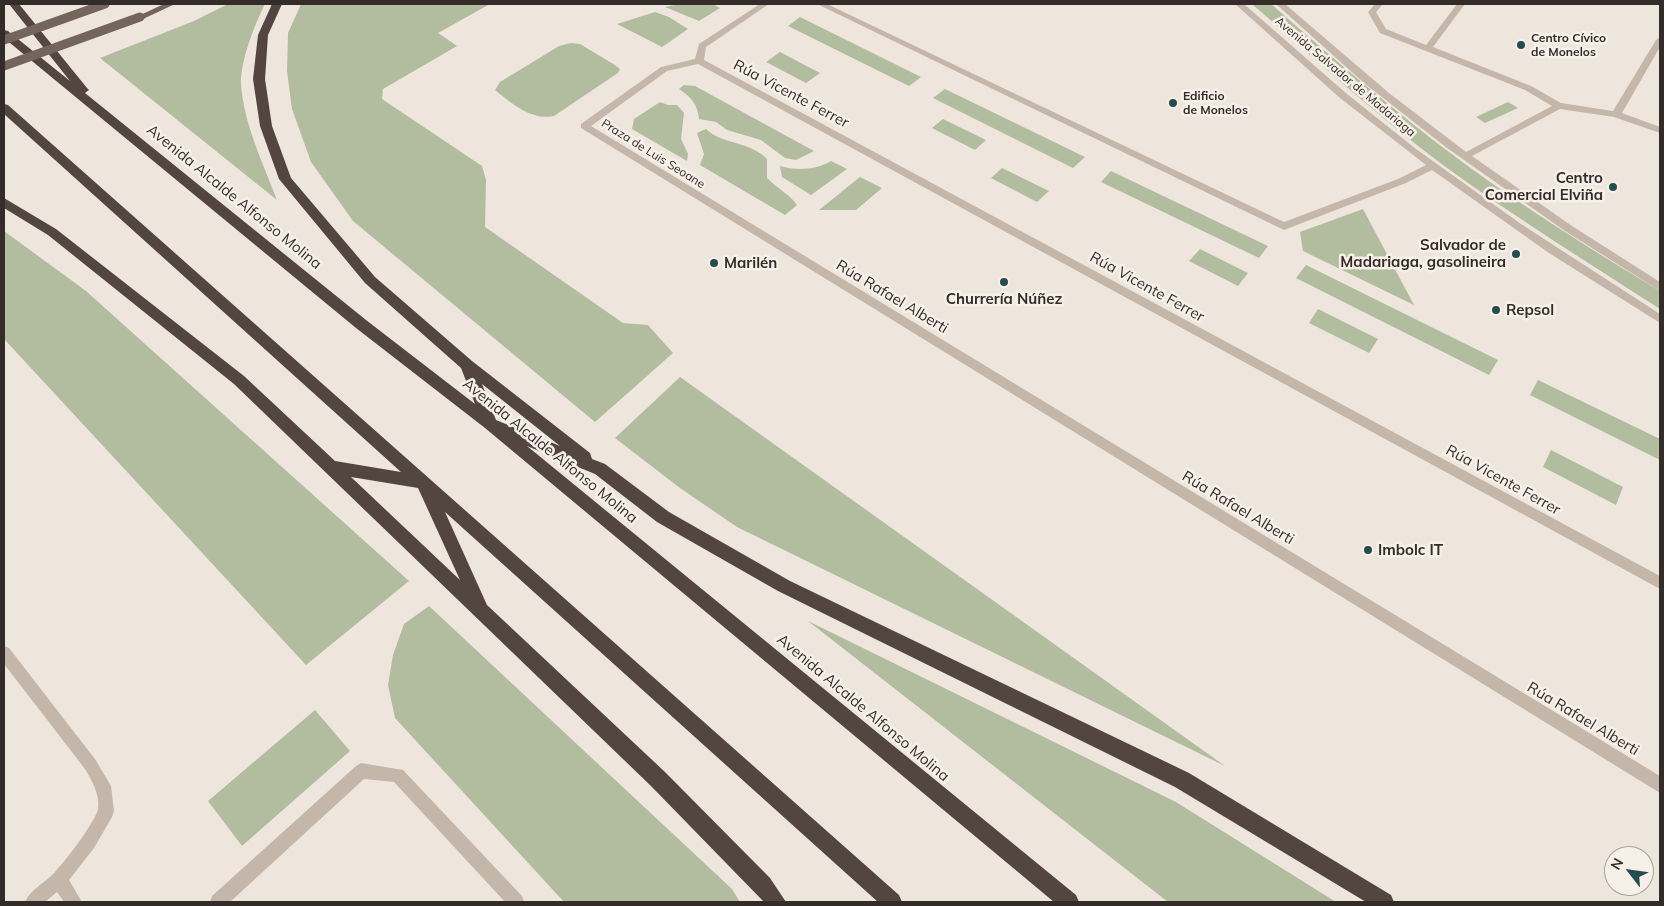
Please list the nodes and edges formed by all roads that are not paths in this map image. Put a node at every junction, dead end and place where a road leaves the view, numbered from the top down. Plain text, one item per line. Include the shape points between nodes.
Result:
1 (14, 4) edge
2 (105, 4) edge
3 (171, 4) edge
4 (277, 4) edge
5 (765, 4) edge
6 (821, 4) edge
7 (1239, 4) edge
8 (1280, 4) edge
9 (1379, 4) edge
10 (1461, 4) edge
11 (4, 33) edge
12 (4, 40) edge
13 (1660, 40) edge
14 (1428, 48) junction
15 (698, 61) junction
16 (4, 66) edge
17 (1559, 106) junction
18 (4, 108) edge
19 (1616, 114) junction
20 (103, 115) junction
21 (1660, 130) edge
22 (1464, 156) junction
23 (1433, 166) junction
24 (4, 202) edge
25 (798, 259) joint
26 (1660, 286) edge
27 (1660, 319) edge
28 (467, 365) junction
29 (490, 424) junction
30 (329, 467) junction
31 (600, 469) junction
32 (423, 482) junction
33 (1660, 583) edge
34 (484, 612) junction
35 (4, 653) edge
36 (1660, 785) edge
37 (59, 880) junction
38 (33, 902) edge
39 (74, 902) edge
40 (218, 902) edge
41 (516, 902) edge
42 (776, 902) edge
43 (892, 902) edge
44 (1069, 902) edge
45 (1384, 902) edge

1 - 20 highway
2 - 12 main road, bridge
3 - 16 main road, bridge
4 - 28 highway via 263,35 259,79 266,126 285,179 370,280
5 - 15 street via 702,46
6 - 23 street via 1284,226
7 - 23 street, Avenida Salvador de Madariaga via 1355,106
8 - 22 street, Avenida Salvador de Madariaga via 1361,75
9 - 14 street via 1372,12 1383,31
10 - 14 street
11 - 20 highway, Avenida Alcalde Alfonso Molina
13 - 19 street
14 - 17 street via 1528,88
15 - 25 street, Praza de Luis Seoane via 664,69 584,126
15 - 33 street, Rúa Vicente Ferrer
17 - 19 street
17 - 22 street
18 - 32 highway
19 - 21 street
20 - 29 highway, Avenida Alcalde Alfonso Molina
22 - 26 street, Avenida Salvador de Madariaga via 1577,234
23 - 27 street, Avenida Salvador de Madariaga
24 - 30 highway via 52,232 239,380
25 - 36 street, Rúa Rafael Alberti
28 - 29 highway
28 - 31 highway
29 - 31 highway
29 - 44 highway, Avenida Alcalde Alfonso Molina
30 - 32 highway
30 - 34 highway
31 - 45 highway via 663,518 784,586 1182,780
32 - 34 highway
32 - 43 highway
34 - 42 highway via 658,779 763,884
35 - 37 street via 90,764 103,786 106,810 88,842
37 - 38 street
37 - 39 street
40 - 41 street via 361,771 398,775

